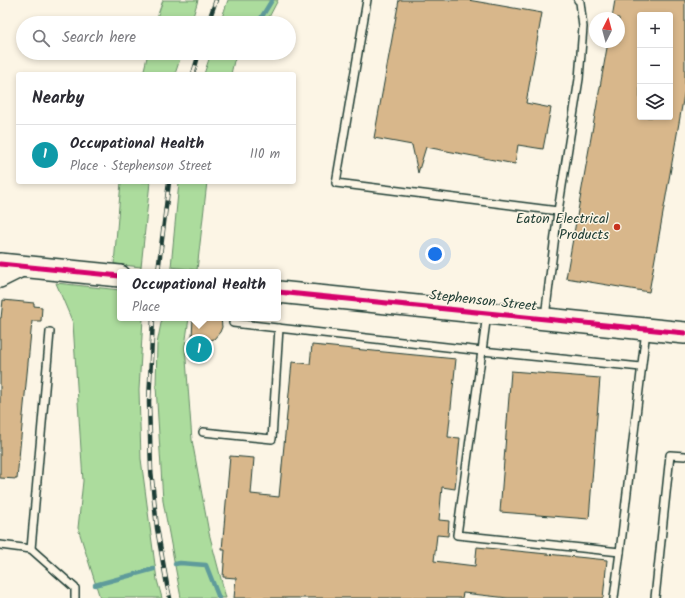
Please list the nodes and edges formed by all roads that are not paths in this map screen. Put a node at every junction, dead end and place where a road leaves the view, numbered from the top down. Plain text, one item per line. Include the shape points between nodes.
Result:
1 (367, 0) edge
2 (578, 0) edge
3 (558, 211) junction
4 (0, 264) edge
5 (26, 267) junction
6 (117, 276) edge
7 (0, 280) edge
8 (281, 292) edge
9 (487, 314) junction
10 (545, 319) junction
11 (233, 323) dead end
12 (279, 328) junction
13 (646, 329) junction
14 (50, 332) dead end
15 (685, 333) edge
16 (482, 351) junction
17 (641, 367) junction
18 (203, 432) dead end
19 (685, 456) edge
20 (0, 545) edge
21 (31, 549) junction
22 (620, 552) junction
23 (75, 598) edge
24 (614, 598) edge
25 (655, 598) edge

1 - 3 lane via 336,183
2 - 3 lane via 583,28 579,79
3 - 10 lane
4 - 5 street
5 - 6 street
5 - 7 street
8 - 9 street, Stephenson Street
9 - 10 street, Stephenson Street
9 - 16 lane
10 - 13 street, Stephenson Street
11 - 12 lane
12 - 16 lane
12 - 18 lane via 272,439
13 - 15 street, Stephenson Street
13 - 17 lane
14 - 21 lane
16 - 17 lane
16 - 22 lane via 457,535
17 - 22 lane
19 - 25 lane via 670,455
20 - 21 lane
21 - 23 lane via 75,588
22 - 24 lane

